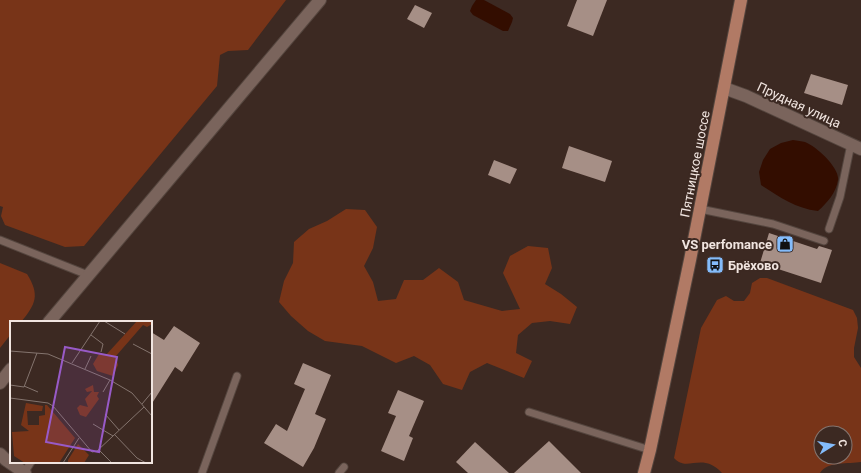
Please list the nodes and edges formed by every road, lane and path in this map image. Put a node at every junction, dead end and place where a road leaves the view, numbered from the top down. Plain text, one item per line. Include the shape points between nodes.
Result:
1 (320, 0) edge
2 (741, 0) edge
3 (724, 88) junction
4 (856, 146) edge
5 (700, 209) junction
6 (829, 230) dead end
7 (0, 240) edge
8 (824, 241) dead end
9 (88, 275) junction
10 (50, 321) edge
11 (10, 370) edge
12 (237, 376) dead end
13 (0, 383) edge
14 (529, 412) dead end
15 (650, 450) junction
16 (0, 454) edge
17 (30, 463) edge
18 (344, 467) dead end
19 (21, 472) edge
20 (202, 473) edge
21 (339, 473) edge
22 (644, 473) edge

1 - 9 street
2 - 3 main road, Пятницкое шоссе
3 - 4 street, Прудная улица
3 - 5 main road, Пятницкое шоссе
4 - 6 lane
5 - 8 lane via 773,224
5 - 15 main road, Пятницкое шоссе
7 - 9 lane
9 - 10 street
11 - 13 street
12 - 20 lane
14 - 15 lane
15 - 22 main road, Пятницкое шоссе
16 - 19 street
17 - 19 lane
18 - 21 lane

